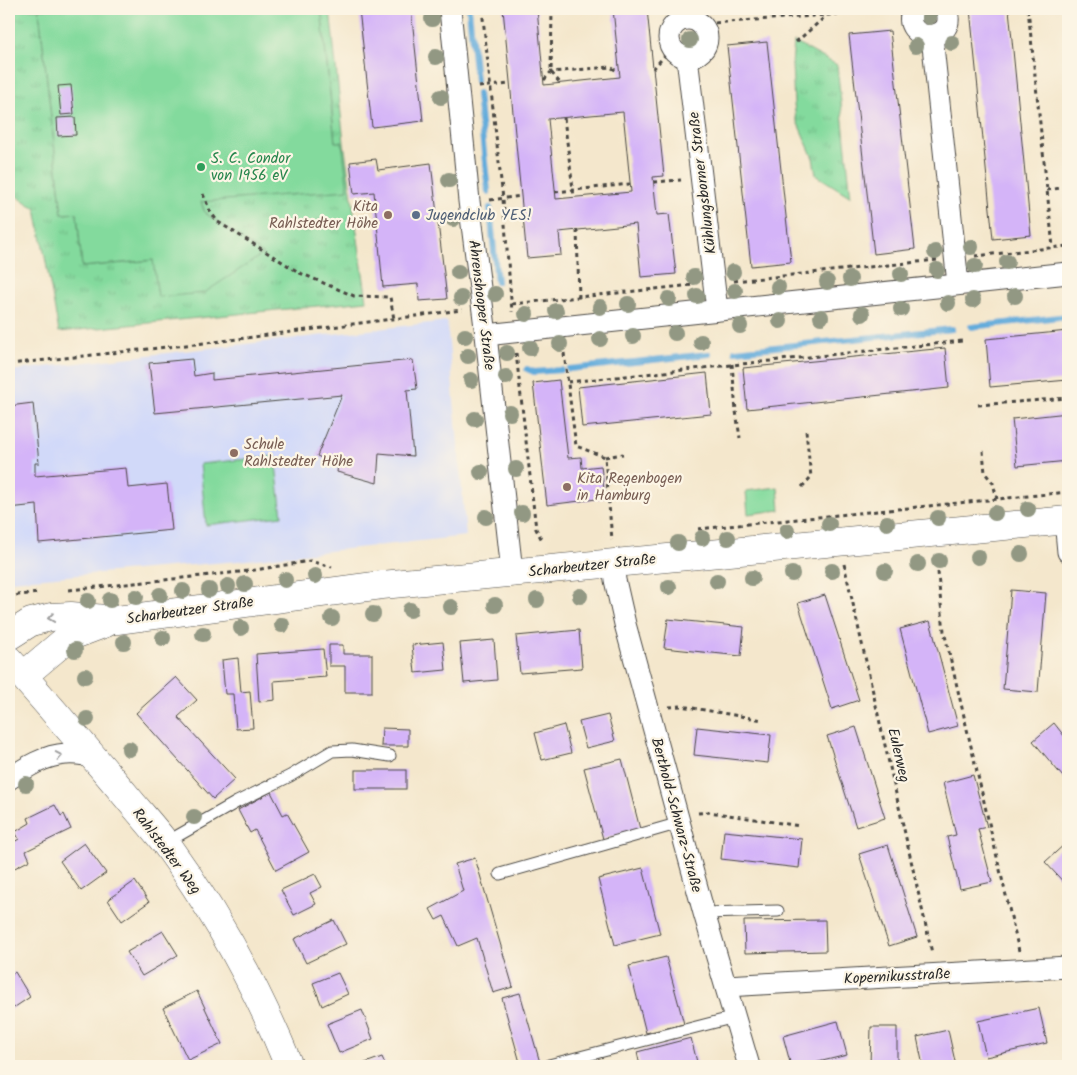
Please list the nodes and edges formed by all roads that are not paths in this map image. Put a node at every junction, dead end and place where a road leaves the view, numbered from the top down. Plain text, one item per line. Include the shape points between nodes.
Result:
1 (450, 9) edge
2 (913, 9) edge
3 (946, 9) edge
4 (692, 17) edge
5 (932, 36) junction
6 (680, 53) junction
7 (1068, 273) edge
8 (958, 284) junction
9 (717, 310) junction
10 (486, 335) junction
11 (1067, 520) edge
12 (616, 551) junction
13 (1068, 552) edge
14 (512, 572) junction
15 (117, 620) junction
16 (9, 636) edge
17 (16, 668) edge
18 (93, 756) junction
19 (390, 756) dead end
20 (9, 779) edge
21 (679, 820) junction
22 (165, 843) junction
23 (500, 874) dead end
24 (778, 911) dead end
25 (704, 913) junction
26 (1068, 967) edge
27 (726, 986) junction
28 (735, 1017) junction
29 (549, 1065) dead end
30 (289, 1066) edge
31 (749, 1066) edge

1 - 10 street, Ahrenshooper Straße
2 - 5 street via 911,18 915,29
3 - 5 street via 946,25
4 - 6 street, Kühlungsborner Straße via 673,27 669,38
4 - 6 street via 706,33 705,44 698,54
5 - 8 street
6 - 9 street, Kühlungsborner Straße via 702,178
7 - 8 street
8 - 9 street
9 - 10 street
10 - 14 street, Ahrenshooper Straße
11 - 12 main road, Scharbeutzer Straße via 839,542
11 - 13 street
12 - 14 main road, Scharbeutzer Straße
12 - 21 street, Berthold-Schwarz-Straße via 616,587
14 - 15 main road, Scharbeutzer Straße via 382,585
15 -> 16 main road, Scharbeutzer Straße via 50,617 31,622
15 - 17 main road, Scharbeutzer Straße via 68,637
17 - 18 main road, Rahlstedter Weg
20 -> 18 street via 27,767 56,755
18 - 22 main road, Rahlstedter Weg
19 - 22 lane via 352,750 332,751
21 - 23 lane
21 - 25 street, Berthold-Schwarz-Straße
22 - 30 main road, Rahlstedter Weg via 246,970
24 - 25 lane
25 - 27 street, Berthold-Schwarz-Straße
26 - 27 street, Kopernikusstraße
27 - 28 street, Berthold-Schwarz-Straße
28 - 29 lane
28 - 31 street, Berthold-Schwarz-Straße

